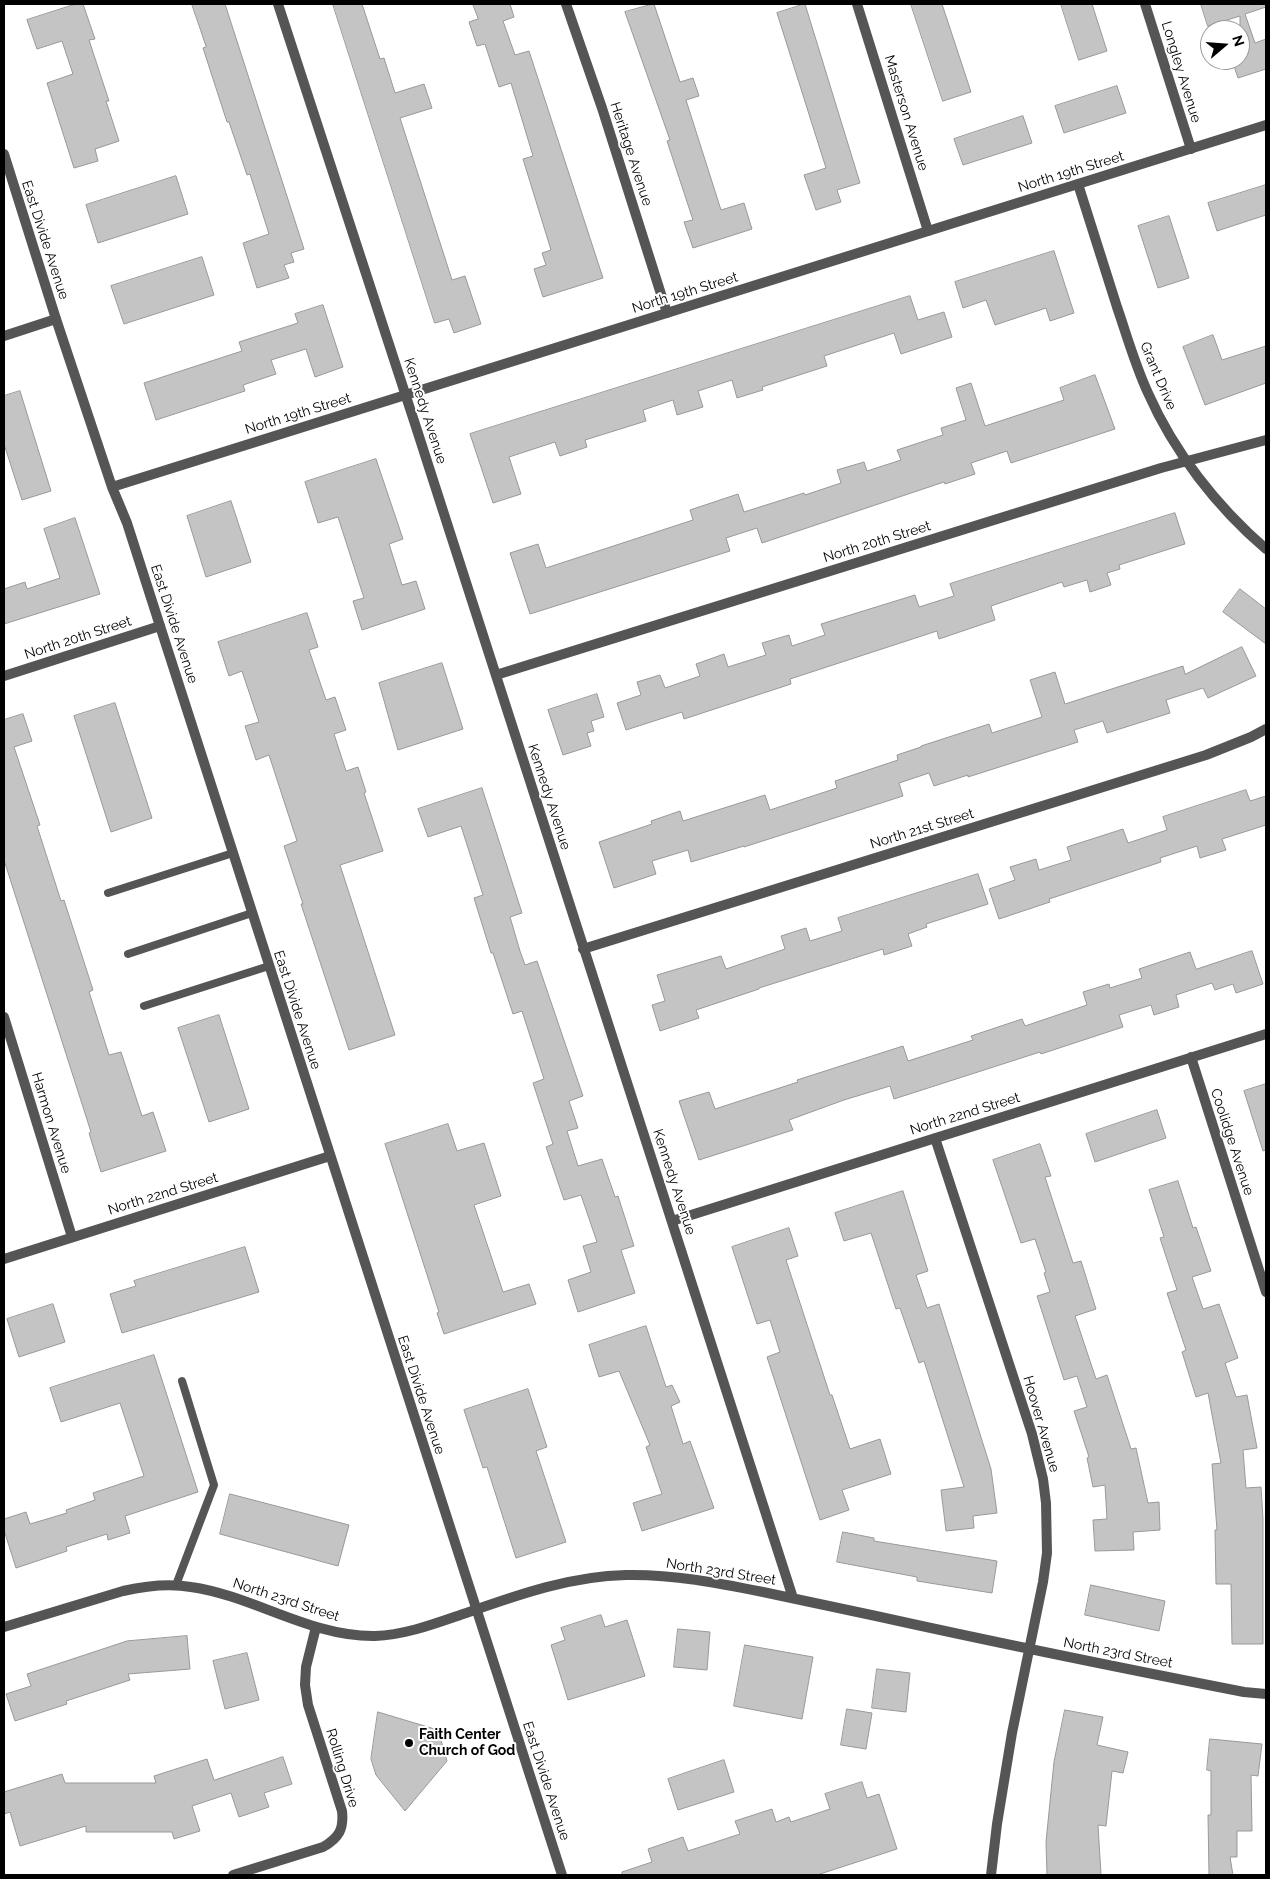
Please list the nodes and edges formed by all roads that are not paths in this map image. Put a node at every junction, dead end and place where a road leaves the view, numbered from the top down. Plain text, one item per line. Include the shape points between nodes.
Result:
1 (278, 4) edge
2 (566, 4) edge
3 (857, 4) edge
4 (1145, 4) edge
5 (1266, 125) edge
6 (1191, 149) junction
7 (4, 154) edge
8 (1078, 184) junction
9 (928, 231) junction
10 (667, 313) junction
11 (56, 319) junction
12 (4, 336) edge
13 (406, 395) junction
14 (1266, 440) edge
15 (1187, 461) junction
16 (112, 487) junction
17 (1266, 549) edge
18 (160, 626) junction
19 (496, 675) junction
20 (4, 676) edge
21 (1266, 728) edge
22 (233, 853) junction
23 (108, 893) dead end
24 (252, 913) junction
25 (583, 948) junction
26 (128, 954) dead end
27 (269, 966) junction
28 (144, 1006) dead end
29 (4, 1017) edge
30 (1266, 1034) edge
31 (1190, 1058) junction
32 (935, 1138) junction
33 (330, 1156) junction
34 (672, 1221) junction
35 (72, 1237) junction
36 (4, 1259) edge
37 (1266, 1292) edge
38 (182, 1381) dead end
39 (176, 1585) junction
40 (793, 1598) junction
41 (476, 1610) junction
42 (4, 1627) edge
43 (316, 1627) junction
44 (1030, 1650) junction
45 (1266, 1694) edge
46 (233, 1875) edge
47 (562, 1875) edge
48 (991, 1875) edge

1 - 13 street, Kennedy Avenue
2 - 10 street, Heritage Avenue
3 - 9 street, Masterson Avenue
4 - 6 street, Longley Avenue
5 - 6 street, North 19th Street
6 - 8 street, North 19th Street
7 - 11 street, East Divide Avenue
8 - 9 street, North 19th Street
8 - 15 street, Grant Drive via 1142,379 1171,438
9 - 10 street, North 19th Street
10 - 13 street, North 19th Street
11 - 12 street
11 - 16 street, East Divide Avenue
13 - 16 street, North 19th Street
13 - 19 street, Kennedy Avenue
14 - 15 street, North 20th Street
15 - 17 street, Grant Drive via 1231,516
15 - 19 street, North 20th Street
16 - 18 street, East Divide Avenue
18 - 20 street, North 20th Street
18 - 22 street, East Divide Avenue
19 - 25 street, Kennedy Avenue
21 - 25 street, North 21st Street via 1206,755
22 - 23 lane
22 - 24 street, East Divide Avenue
24 - 26 lane
24 - 27 street, East Divide Avenue
25 - 34 street, Kennedy Avenue
27 - 28 lane
27 - 33 street, East Divide Avenue
29 - 35 street, Harmon Avenue
30 - 31 street, North 22nd Street
31 - 32 street, North 22nd Street
31 - 37 street, Coolidge Avenue
32 - 34 street, North 22nd Street
32 - 44 street, Hoover Avenue via 1032,1434 1043,1479 1047,1553
33 - 35 street, North 22nd Street
33 - 41 street, East Divide Avenue
34 - 40 street, Kennedy Avenue
35 - 36 street, North 22nd Street
38 - 39 lane via 214,1485
39 - 42 street, North 23rd Street via 123,1591
39 - 43 street, North 23rd Street via 230,1596
40 - 41 street, North 23rd Street via 711,1581 626,1575 556,1584
40 - 44 street, North 23rd Street
41 - 43 street, North 23rd Street via 394,1634 353,1635
41 - 47 street, East Divide Avenue
43 - 46 street, Rolling Drive via 305,1685 308,1705 342,1811 340,1833 323,1847
44 - 45 street, North 23rd Street
44 - 48 street, Hoover Avenue via 1010,1742

